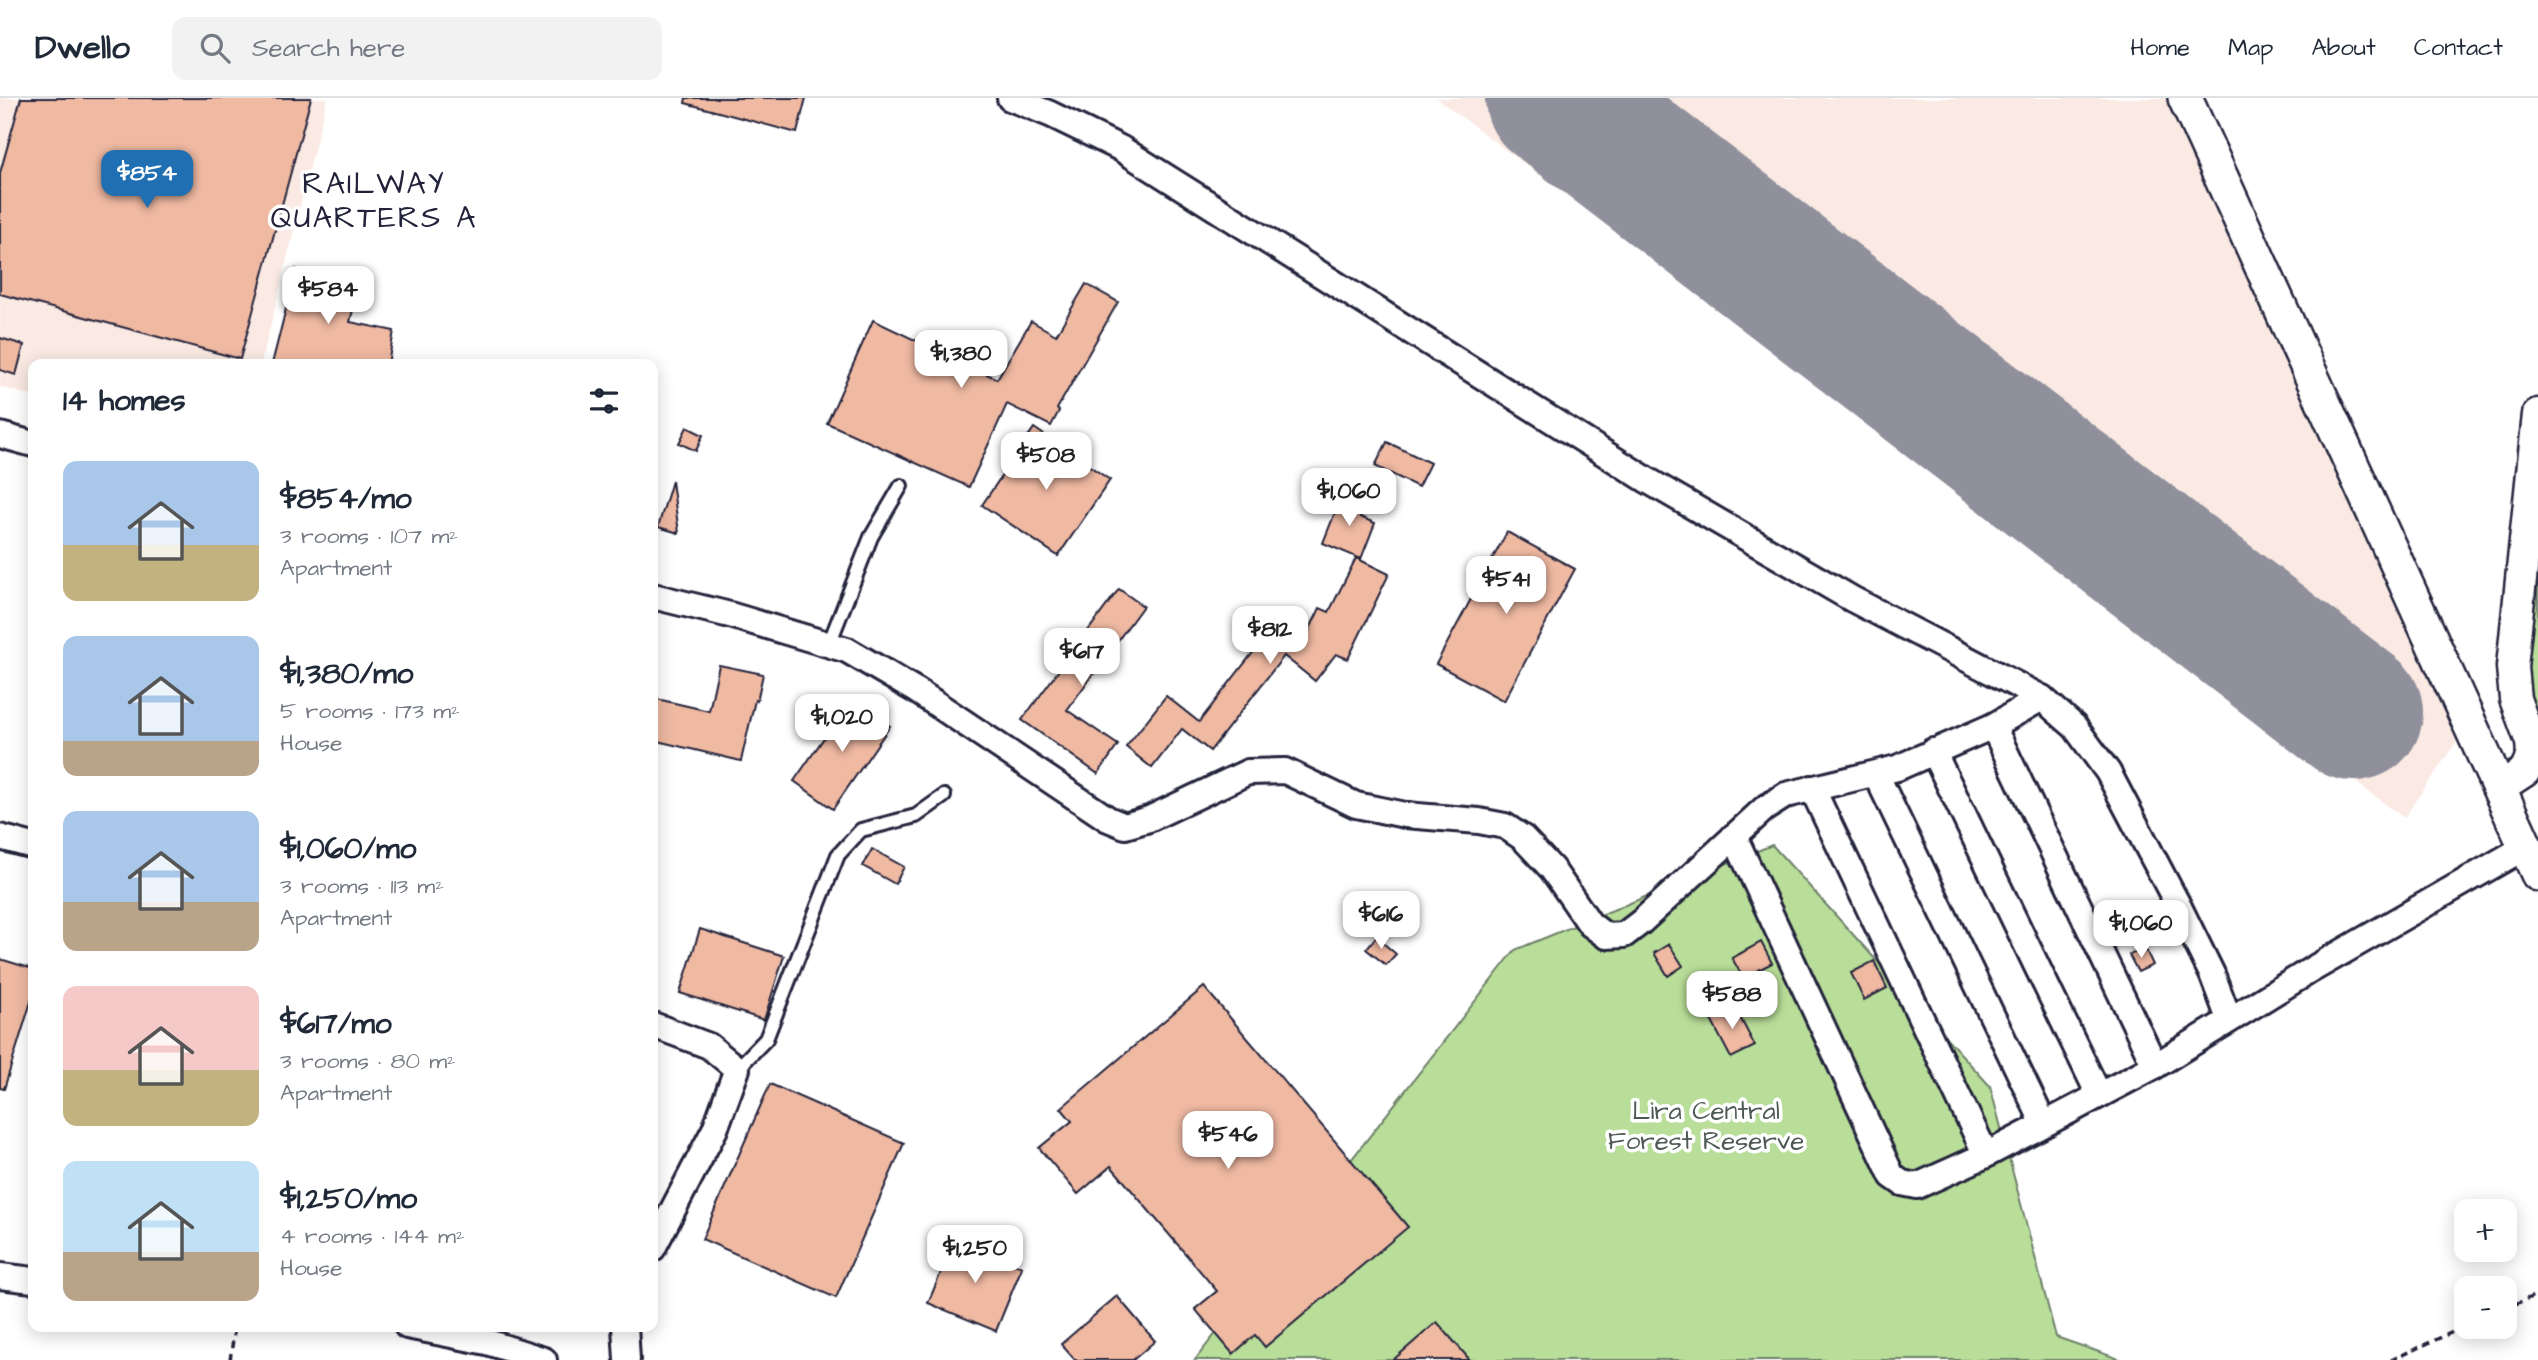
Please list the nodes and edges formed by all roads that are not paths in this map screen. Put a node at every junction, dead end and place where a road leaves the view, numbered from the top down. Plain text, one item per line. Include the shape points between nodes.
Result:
1 (1010, 98) edge
2 (2185, 98) edge
3 (2538, 414) edge
4 (0, 435) edge
5 (28, 443) edge
6 (901, 486) dead end
7 (658, 597) edge
8 (829, 644) junction
9 (2042, 698) junction
10 (1993, 726) junction
11 (1933, 751) junction
12 (1876, 774) junction
13 (1812, 788) junction
14 (2499, 788) junction
15 (944, 796) dead end
16 (1734, 836) junction
17 (0, 837) edge
18 (28, 845) edge
19 (2532, 860) edge
20 (2229, 1019) junction
21 (658, 1027) edge
22 (2155, 1066) junction
23 (737, 1069) junction
24 (2099, 1095) junction
25 (2044, 1124) junction
26 (1986, 1155) junction
27 (658, 1238) edge
28 (0, 1276) edge
29 (28, 1279) edge
30 (437, 1332) edge
31 (625, 1332) edge
32 (544, 1360) edge
33 (627, 1360) edge

1 - 9 street via 1119,148 1647,480 1852,599
2 - 14 main road
3 - 14 street via 2512,667 2515,699 2532,755 2525,771
4 - 5 street
6 - 8 lane via 871,537
7 - 8 street
8 - 16 street via 883,669 1125,826 1248,772 1260,771 1285,771 1356,805 1505,826 1552,869 1590,924 1606,936 1624,935 1641,922
9 - 10 street
9 - 20 street via 2075,727 2108,772 2212,974
10 - 11 street
10 - 22 street
11 - 12 street
11 - 24 street
12 - 13 street
12 - 25 street
13 - 16 street via 1786,795
13 - 26 street
14 - 19 main road
15 - 23 lane via 916,816 861,830 838,855 766,1039
16 - 26 street via 1892,1175 1917,1186
17 - 18 street
19 - 20 street
20 - 22 street
21 - 23 street via 709,1046
22 - 24 street
23 - 27 street via 715,1129
24 - 25 street
25 - 26 street
28 - 29 street
30 - 32 street
31 - 33 street

